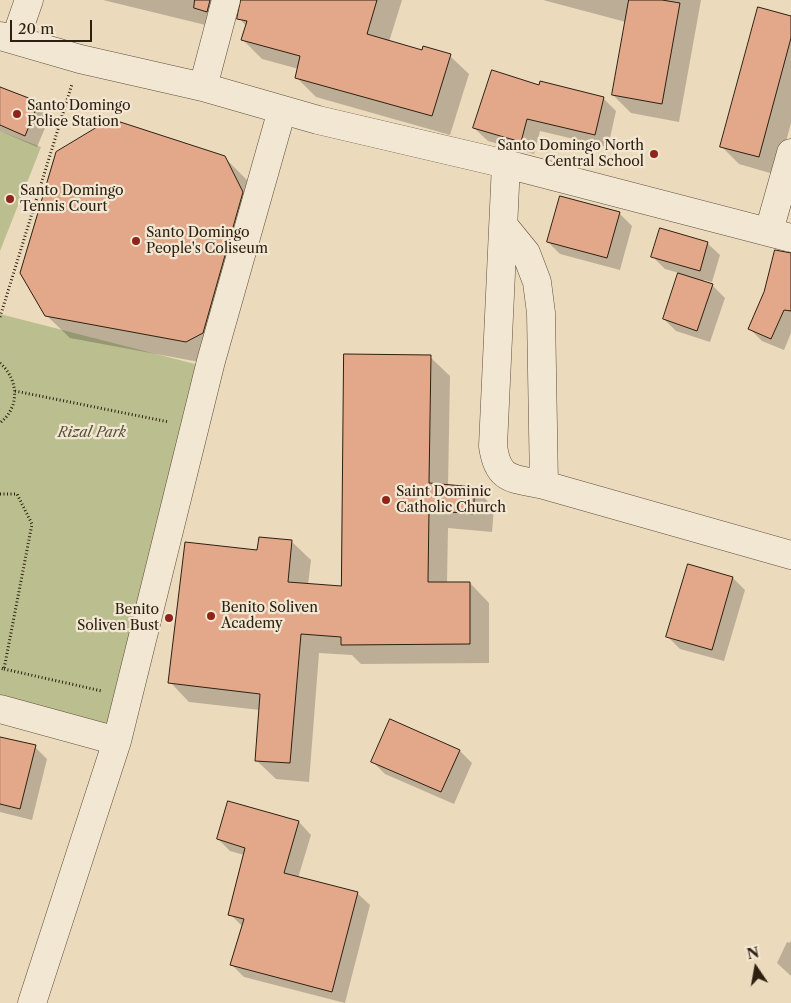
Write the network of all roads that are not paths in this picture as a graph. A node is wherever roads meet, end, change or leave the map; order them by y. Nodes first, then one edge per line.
1 (17, 0) edge
2 (29, 0) edge
3 (226, 0) edge
4 (6, 38) edge
5 (203, 87) junction
6 (282, 110) junction
7 (791, 153) edge
8 (506, 164) junction
9 (504, 226) junction
10 (780, 235) edge
11 (544, 484) junction
12 (791, 556) edge
13 (0, 708) edge
14 (117, 741) junction
15 (32, 1003) edge

1 - 4 street
2 - 4 street
3 - 5 street
4 - 5 street
5 - 6 street
6 - 8 street
6 - 14 street
7 - 10 street
8 - 9 street
8 - 10 street
9 - 11 street
9 - 11 street
11 - 12 street
13 - 14 street
14 - 15 street

